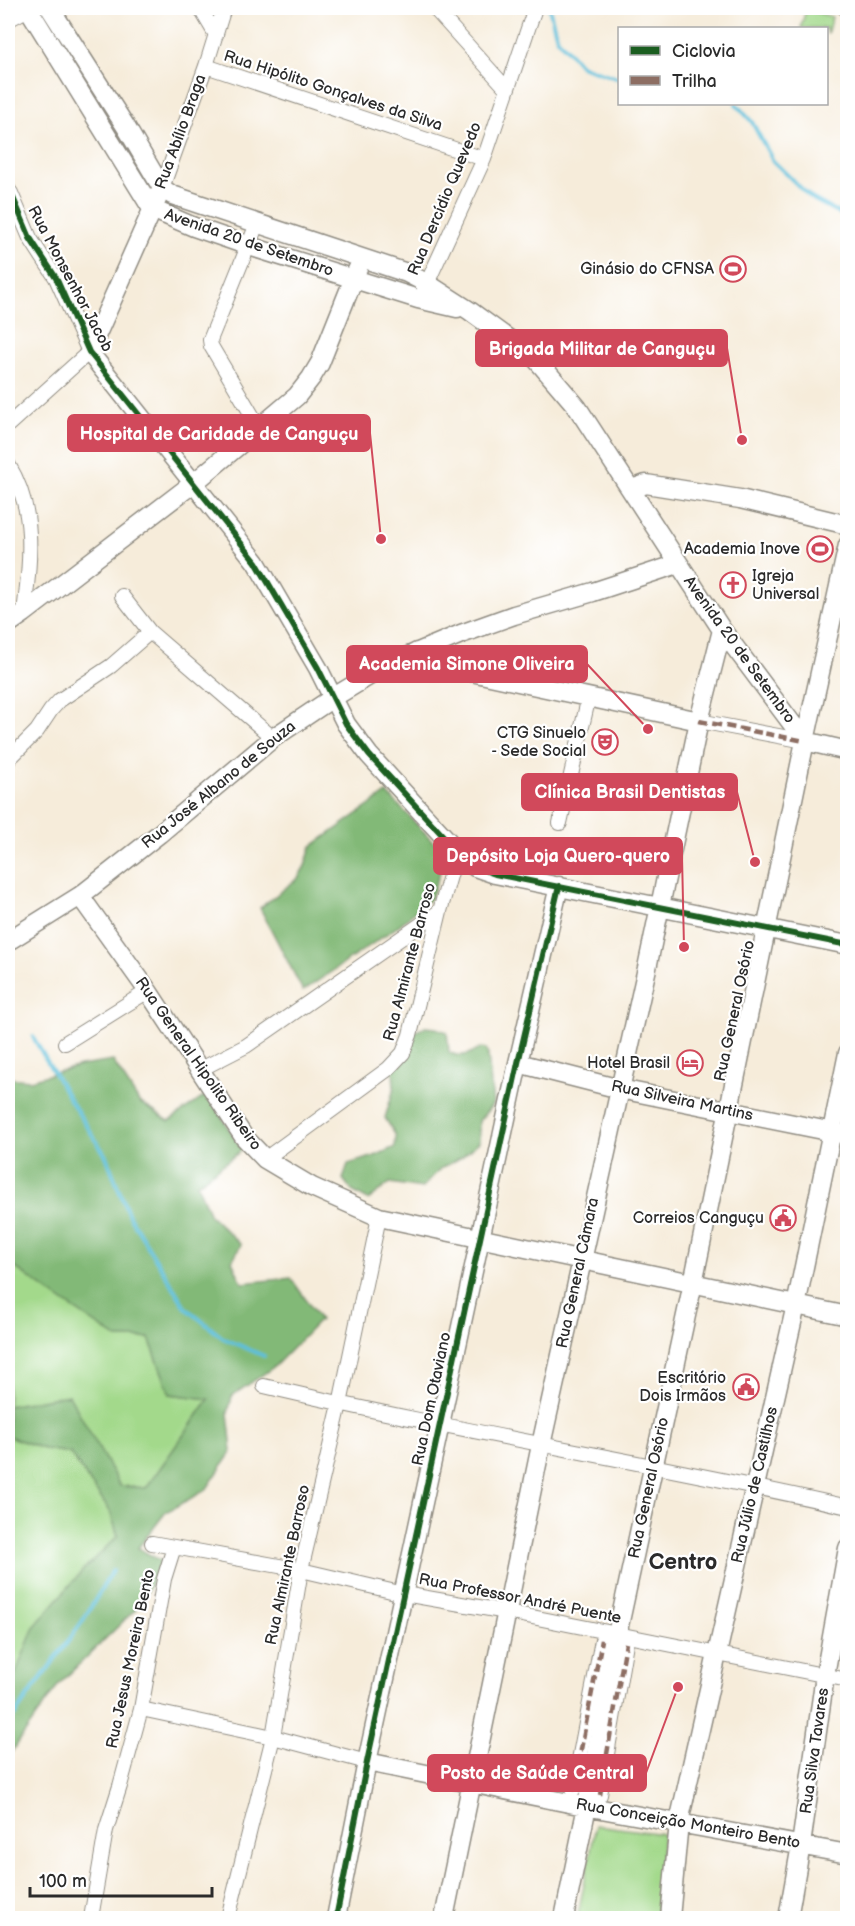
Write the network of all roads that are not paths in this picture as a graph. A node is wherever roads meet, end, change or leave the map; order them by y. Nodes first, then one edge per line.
1 (29, 8) edge
2 (50, 8) edge
3 (200, 8) edge
4 (224, 8) edge
5 (434, 8) edge
6 (535, 8) edge
7 (8, 20) edge
8 (216, 34) junction
9 (206, 66) junction
10 (507, 89) junction
11 (126, 127) junction
12 (109, 140) junction
13 (484, 159) junction
14 (162, 188) junction
15 (8, 189) edge
16 (152, 209) junction
17 (257, 224) junction
18 (249, 246) junction
19 (362, 257) junction
20 (354, 279) junction
21 (423, 292) junction
22 (90, 352) junction
23 (8, 424) edge
24 (259, 427) junction
25 (8, 464) edge
26 (195, 482) junction
27 (632, 489) junction
28 (848, 525) edge
29 (848, 545) edge
30 (678, 564) junction
31 (122, 596) dead end
32 (24, 614) junction
33 (8, 624) edge
34 (722, 630) junction
35 (150, 632) junction
36 (417, 652) junction
37 (589, 696) junction
38 (334, 697) junction
39 (699, 721) junction
40 (273, 738) junction
41 (805, 741) junction
42 (848, 751) edge
43 (8, 760) edge
44 (560, 823) dead end
45 (458, 851) junction
46 (559, 886) junction
47 (80, 896) junction
48 (660, 908) junction
49 (440, 911) junction
50 (766, 930) junction
51 (8, 941) edge
52 (848, 945) edge
53 (148, 991) junction
54 (65, 1043) dead end
55 (848, 1053) edge
56 (518, 1063) junction
57 (201, 1069) junction
58 (620, 1089) junction
59 (729, 1110) junction
60 (839, 1133) edge
61 (265, 1160) junction
62 (379, 1217) junction
63 (481, 1239) junction
64 (580, 1260) junction
65 (693, 1283) junction
66 (796, 1305) junction
67 (848, 1316) edge
68 (264, 1386) dead end
69 (340, 1404) junction
70 (440, 1425) junction
71 (541, 1445) junction
72 (654, 1467) junction
73 (755, 1486) junction
74 (848, 1507) edge
75 (152, 1543) dead end
76 (174, 1547) junction
77 (848, 1548) edge
78 (301, 1570) junction
79 (404, 1594) junction
80 (507, 1612) junction
81 (615, 1639) junction
82 (717, 1654) junction
83 (825, 1675) junction
84 (848, 1680) edge
85 (141, 1709) junction
86 (273, 1737) junction
87 (367, 1762) junction
88 (473, 1783) junction
89 (573, 1791) dead end
90 (593, 1800) junction
91 (679, 1822) junction
92 (801, 1845) junction
93 (848, 1854) edge
94 (90, 1918) edge
95 (228, 1918) edge
96 (336, 1918) edge
97 (444, 1918) edge
98 (564, 1918) edge
99 (670, 1918) edge
100 (788, 1918) edge

1 - 7 street
1 - 12 street, Avenida 20 de Setembro
2 - 11 street, Avenida 20 de Setembro
3 - 8 street, Rua Hipólito Gonçalves da Silva
4 - 8 street, Rua Abílio Braga
5 - 10 street
6 - 10 street, Rua Dercídio Quevedo
8 - 9 street, Rua Abílio Braga
9 - 13 street, Rua Hipólito Gonçalves da Silva
9 - 14 street, Rua Abílio Braga
10 - 13 street, Rua Dercídio Quevedo
11 - 12 street
11 - 14 street, Avenida 20 de Setembro
12 - 16 street, Avenida 20 de Setembro
13 - 21 street, Rua Dercídio Quevedo
14 - 16 street, Rua Abílio Braga
14 - 17 street, Avenida 20 de Setembro
15 - 22 street, Rua Monsenhor Jacob
16 - 18 street, Avenida 20 de Setembro
16 - 22 street, Rua Abílio Braga
17 - 18 street
17 - 19 street, Avenida 20 de Setembro
18 - 20 street, Avenida 20 de Setembro
18 - 24 street
19 - 20 street
19 - 21 street, Avenida 20 de Setembro
20 - 21 street, Avenida 20 de Setembro
20 - 24 street
21 - 27 street, Avenida 20 de Setembro
22 - 23 street, Rua Abílio Braga
22 - 26 street, Rua Monsenhor Jacob
24 - 26 street
25 - 32 street
26 - 32 street
26 - 38 street, Rua Monsenhor Jacob
27 - 28 street
27 - 30 street, Avenida 20 de Setembro
29 - 41 street, Rua General Osório
30 - 34 street, Avenida 20 de Setembro
30 - 36 street, Rua José Albano de Souza
31 - 35 street
32 - 33 street
34 - 39 street, Rua General Câmara
34 - 41 street, Avenida 20 de Setembro
35 - 40 street
35 - 43 street
36 - 37 street
36 - 38 street, Rua José Albano de Souza
37 - 39 street
37 - 44 street
38 - 40 street, Rua José Albano de Souza
38 - 45 street, Rua Monsenhor Jacob
39 - 41 street
39 - 48 street, Rua General Câmara
40 - 47 street, Rua José Albano de Souza
41 - 42 street
41 - 50 street, Rua General Osório
45 - 46 street, Rua Monsenhor Jacob
45 - 49 street, Rua Almirante Barroso
46 - 48 street
46 - 56 street, Rua Dom Otaviano
47 - 51 street, Rua José Albano de Souza
47 - 53 street, Rua General Hipolito Ribeiro
48 - 50 street
48 - 58 street, Rua General Câmara
49 - 57 street
49 - 61 street, Rua Almirante Barroso
50 - 52 street
50 - 59 street, Rua General Osório
53 - 54 street
53 - 57 street, Rua General Hipolito Ribeiro
55 - 60 street, Rua Júlio de Castilhos
56 - 58 street, Rua Silveira Martins
56 - 63 street, Rua Dom Otaviano
57 - 61 street, Rua General Hipolito Ribeiro
58 - 59 street, Rua Silveira Martins
58 - 64 street, Rua General Câmara
59 - 60 street, Rua Silveira Martins
59 - 65 street, Rua General Osório
60 - 66 street, Rua Júlio de Castilhos
61 - 62 street, Rua General Hipolito Ribeiro
62 - 63 street, Rua General Hipolito Ribeiro
62 - 69 street, Rua Almirante Barroso
63 - 64 street, Rua General Hipolito Ribeiro
63 - 70 street, Rua Dom Otaviano
64 - 65 street, Rua General Hipolito Ribeiro
64 - 71 street, Rua General Câmara
65 - 66 street, Rua General Hipolito Ribeiro
65 - 72 street, Rua General Osório
66 - 67 street, Rua General Hipolito Ribeiro
66 - 73 street, Rua Júlio de Castilhos
68 - 69 street
69 - 70 street
69 - 78 street, Rua Almirante Barroso
70 - 71 street
70 - 79 street, Rua Dom Otaviano
71 - 72 street
71 - 80 street, Rua General Câmara
72 - 73 street
72 - 81 street, Rua General Osório
73 - 74 street
73 - 82 street, Rua Júlio de Castilhos
75 - 76 street, Rua Professor André Puente
76 - 78 street, Rua Professor André Puente
76 - 85 street, Rua Jesus Moreira Bento
77 - 83 street, Rua Silva Tavares
78 - 79 street, Rua Professor André Puente
78 - 86 street, Rua Almirante Barroso
79 - 80 street, Rua Professor André Puente
79 - 87 street, Rua Dom Otaviano
80 - 81 street, Rua Professor André Puente
80 - 88 street, Rua General Câmara
81 - 82 street, Rua Professor André Puente
81 - 89 street
81 - 90 street, Rua General Osório
82 - 83 street, Rua Professor André Puente
82 - 91 street, Rua Júlio de Castilhos
83 - 84 street, Rua Professor André Puente
83 - 92 street, Rua Silva Tavares
85 - 86 street, Rua Conceição Monteiro Bento
85 - 94 street, Rua Jesus Moreira Bento
86 - 87 street, Rua Conceição Monteiro Bento
86 - 95 street, Rua Almirante Barroso
87 - 88 street, Rua Conceição Monteiro Bento
87 - 96 street, Rua Dom Otaviano
88 - 90 street, Rua Conceição Monteiro Bento
88 - 97 street, Rua General Câmara
90 - 91 street, Rua Conceição Monteiro Bento
90 - 98 street, Rua General Osório
91 - 92 street, Rua Conceição Monteiro Bento
91 - 99 street, Rua Júlio de Castilhos
92 - 93 street, Rua Conceição Monteiro Bento
92 - 100 street, Rua Silva Tavares

